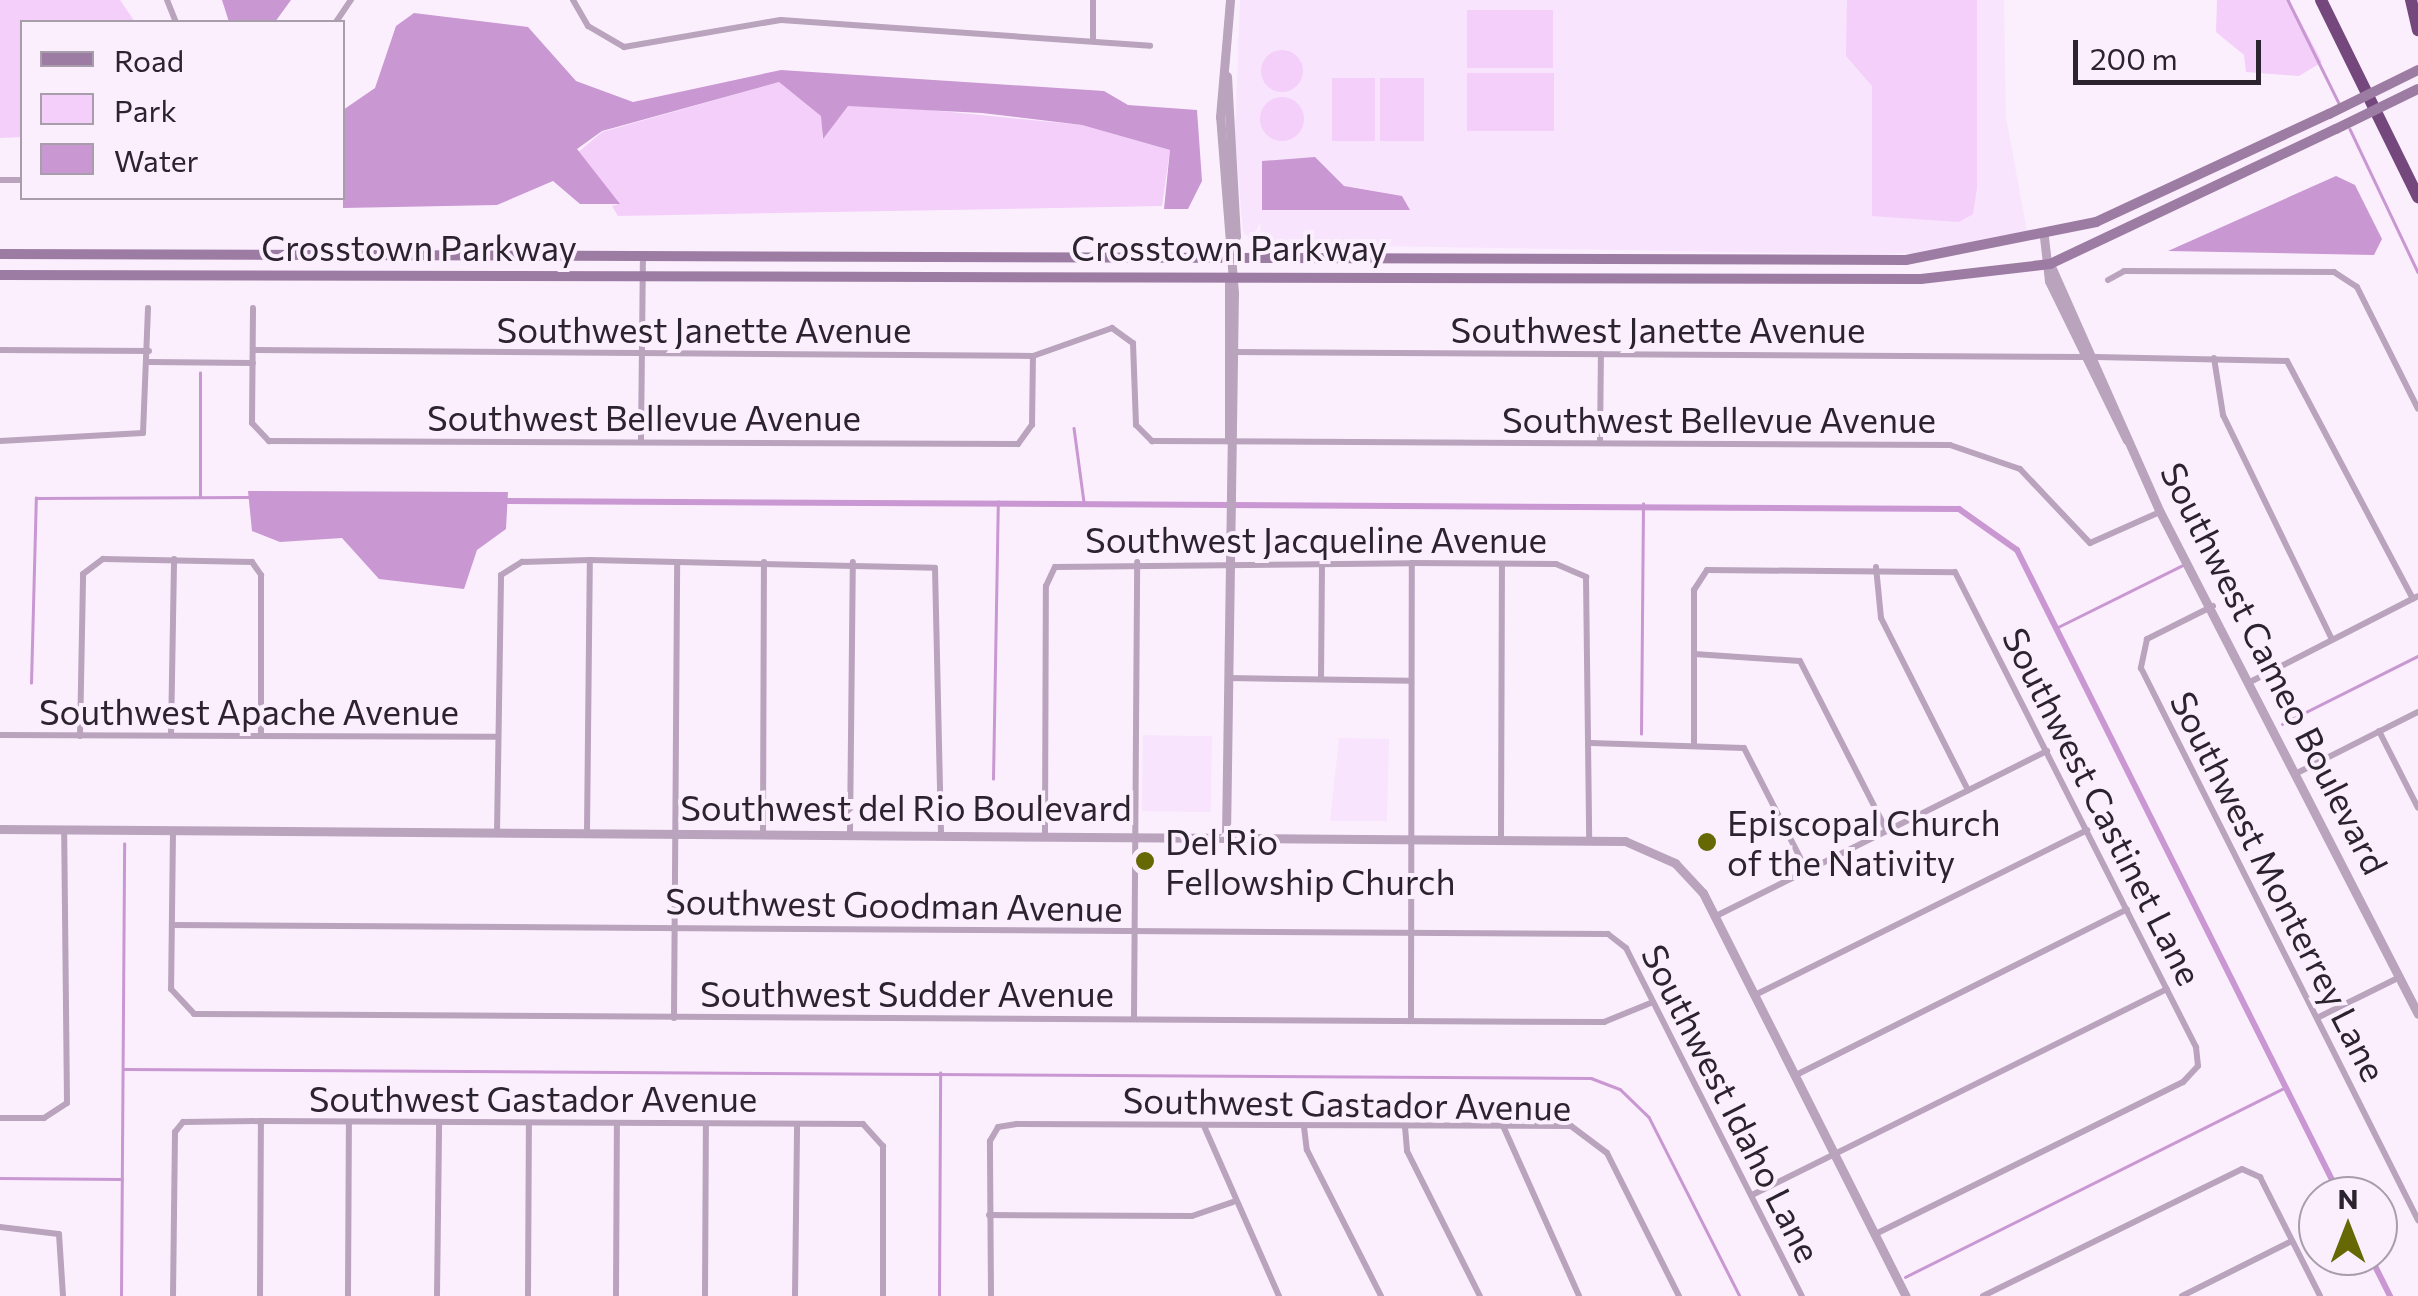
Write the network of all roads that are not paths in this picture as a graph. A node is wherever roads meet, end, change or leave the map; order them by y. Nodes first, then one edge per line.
1 (572, 0) edge
2 (1093, 0) edge
3 (1230, 0) edge
4 (2320, 0) edge
5 (2411, 0) edge
6 (2418, 30) edge
7 (1093, 39) junction
8 (1150, 46) dead end
9 (2418, 70) edge
10 (2418, 89) edge
11 (2418, 197) edge
12 (2044, 237) junction
13 (1230, 253) junction
14 (0, 254) edge
15 (643, 254) junction
16 (2050, 264) junction
17 (0, 274) edge
18 (643, 274) junction
19 (1230, 274) junction
20 (2108, 280) dead end
21 (148, 308) dead end
22 (253, 308) dead end
23 (0, 350) edge
24 (253, 350) junction
25 (148, 352) junction
26 (1234, 352) junction
27 (643, 354) junction
28 (1136, 354) joint
29 (1600, 354) junction
30 (1033, 356) junction
31 (2083, 357) junction
32 (2096, 357) junction
33 (2214, 358) junction
34 (149, 362) junction
35 (253, 362) junction
36 (2418, 409) edge
37 (0, 440) edge
38 (641, 440) junction
39 (1230, 442) junction
40 (1600, 442) junction
41 (2138, 454) junction
42 (2160, 512) junction
43 (174, 559) junction
44 (590, 560) junction
45 (677, 562) junction
46 (764, 562) junction
47 (853, 562) junction
48 (1137, 562) junction
49 (1228, 562) junction
50 (1322, 563) junction
51 (1412, 563) junction
52 (1502, 564) junction
53 (1876, 567) junction
54 (2415, 598) edge
55 (2213, 606) junction
56 (2332, 639) junction
57 (1694, 654) junction
58 (1228, 678) junction
59 (1321, 678) junction
60 (1412, 680) junction
61 (2252, 681) junction
62 (2418, 712) edge
63 (2380, 731) junction
64 (171, 735) junction
65 (261, 735) junction
66 (0, 736) edge
67 (80, 736) junction
68 (497, 737) junction
69 (1591, 743) junction
70 (1694, 744) junction
71 (2047, 751) junction
72 (2297, 773) junction
73 (1968, 790) junction
74 (2418, 808) edge
75 (0, 829) edge
76 (173, 829) junction
77 (64, 830) junction
78 (1887, 830) junction
79 (2086, 830) junction
80 (587, 831) junction
81 (763, 832) junction
82 (850, 832) junction
83 (496, 833) junction
84 (673, 833) junction
85 (942, 833) junction
86 (1045, 834) junction
87 (1135, 836) junction
88 (1226, 836) junction
89 (1412, 836) junction
90 (1502, 837) junction
91 (1589, 838) junction
92 (1808, 871) junction
93 (2126, 910) junction
94 (1716, 916) junction
95 (172, 925) junction
96 (676, 926) junction
97 (1135, 932) junction
98 (1411, 932) junction
99 (1614, 936) joint
100 (2400, 977) junction
101 (2166, 989) junction
102 (1756, 995) junction
103 (1653, 1002) junction
104 (2418, 1014) edge
105 (674, 1018) junction
106 (1134, 1018) junction
107 (2317, 1018) junction
108 (1411, 1021) junction
109 (1796, 1075) junction
110 (0, 1118) edge
111 (261, 1121) junction
112 (350, 1122) junction
113 (440, 1122) junction
114 (529, 1122) junction
115 (617, 1122) junction
116 (706, 1124) junction
117 (797, 1124) junction
118 (1204, 1126) junction
119 (1304, 1127) junction
120 (1405, 1127) junction
121 (1504, 1128) junction
122 (1837, 1156) junction
123 (1752, 1195) junction
124 (1233, 1202) junction
125 (989, 1215) junction
126 (2418, 1220) edge
127 (0, 1227) edge
128 (1876, 1234) junction
129 (2292, 1241) junction
130 (1276, 1295) edge
131 (63, 1296) edge
132 (172, 1296) edge
133 (260, 1296) edge
134 (348, 1296) edge
135 (438, 1296) edge
136 (528, 1296) edge
137 (616, 1296) edge
138 (705, 1296) edge
139 (795, 1296) edge
140 (882, 1296) edge
141 (991, 1296) edge
142 (1381, 1296) edge
143 (1480, 1296) edge
144 (1579, 1296) edge
145 (1678, 1296) edge
146 (1802, 1296) edge
147 (1906, 1296) edge
148 (1984, 1296) edge
149 (2182, 1296) edge
150 (2320, 1296) edge

1 - 7 street
2 - 7 street
3 - 13 street
4 - 11 highway
5 - 6 highway
7 - 8 street
9 - 12 main road, Crosstown Parkway, bridge
10 - 16 main road, Crosstown Parkway, bridge
12 - 13 main road, Crosstown Parkway
12 - 16 street, Southwest Cameo Boulevard
13 - 15 main road, Crosstown Parkway
13 - 19 street
14 - 15 main road, Crosstown Parkway
15 - 18 street
16 - 19 main road, Crosstown Parkway
16 - 31 street, Southwest Cameo Boulevard
16 - 32 street, Southwest Cameo Boulevard
17 - 18 main road, Crosstown Parkway
18 - 19 main road, Crosstown Parkway
18 - 27 street
19 - 26 street
19 - 39 street
20 - 36 street
21 - 25 street
22 - 24 street
23 - 25 street
24 - 27 street, Southwest Janette Avenue
24 - 35 street
25 - 34 street
26 - 29 street, Southwest Janette Avenue
26 - 39 street
27 - 30 street, Southwest Janette Avenue
27 - 38 street
28 - 30 street, Southwest Janette Avenue
28 - 39 street, Southwest Bellevue Avenue
29 - 31 street, Southwest Janette Avenue
29 - 40 street
30 - 38 street, Southwest Bellevue Avenue
31 - 41 street, Southwest Cameo Boulevard
32 - 33 street
32 - 41 street, Southwest Cameo Boulevard
33 - 54 street
33 - 56 street
34 - 35 street
34 - 37 street
35 - 38 street, Southwest Bellevue Avenue
39 - 40 street, Southwest Bellevue Avenue
39 - 49 street
40 - 42 street, Southwest Bellevue Avenue
41 - 42 street, Southwest Cameo Boulevard
42 - 55 street, Southwest Cameo Boulevard
43 - 64 street
43 - 65 street
43 - 67 street
44 - 45 street
44 - 68 street
44 - 80 street
45 - 46 street
45 - 84 street
46 - 47 street
46 - 81 street
47 - 82 street
47 - 85 street
48 - 49 street, Southwest Jacqueline Avenue
48 - 86 street, Southwest Jacqueline Avenue
48 - 87 street
49 - 50 street, Southwest Jacqueline Avenue
49 - 58 street
50 - 51 street, Southwest Jacqueline Avenue
50 - 59 street
51 - 52 street, Southwest Jacqueline Avenue
51 - 60 street
52 - 69 street, Southwest Jacqueline Avenue
52 - 90 street
53 - 57 street
53 - 71 street, Southwest Castinet Lane
53 - 73 street
54 - 56 street
55 - 61 street, Southwest Cameo Boulevard
55 - 107 street, Southwest Monterrey Lane
56 - 61 street
57 - 70 street
57 - 78 street
58 - 59 street
58 - 88 street
59 - 60 street
60 - 89 street
61 - 72 street, Southwest Cameo Boulevard
62 - 63 street
63 - 72 street
63 - 74 street
64 - 65 street, Southwest Apache Avenue
64 - 67 street, Southwest Apache Avenue
65 - 68 street, Southwest Apache Avenue
66 - 67 street, Southwest Apache Avenue
68 - 83 street
69 - 70 street
69 - 91 street
70 - 92 street
71 - 73 street
71 - 79 street, Southwest Castinet Lane
72 - 100 street, Southwest Cameo Boulevard
73 - 78 street
75 - 77 street, Southwest del Rio Boulevard
76 - 77 street, Southwest del Rio Boulevard
76 - 83 street, Southwest del Rio Boulevard
76 - 95 street
77 - 110 street
78 - 92 street
79 - 93 street, Southwest Castinet Lane
79 - 102 street
80 - 83 street, Southwest del Rio Boulevard
80 - 84 street, Southwest del Rio Boulevard
81 - 82 street, Southwest del Rio Boulevard
81 - 84 street, Southwest del Rio Boulevard
82 - 85 street, Southwest del Rio Boulevard
84 - 96 street
85 - 86 street, Southwest del Rio Boulevard
86 - 87 street, Southwest del Rio Boulevard
87 - 88 street, Southwest del Rio Boulevard
87 - 97 street
88 - 89 street, Southwest del Rio Boulevard
89 - 90 street, Southwest del Rio Boulevard
89 - 98 street
90 - 91 street, Southwest del Rio Boulevard
91 - 94 street, Southwest del Rio Boulevard
92 - 94 street
93 - 101 street, Southwest Castinet Lane
93 - 109 street
94 - 102 street, Southwest del Rio Boulevard
95 - 96 street, Southwest Goodman Avenue
95 - 105 street, Southwest Sudder Avenue
96 - 97 street, Southwest Goodman Avenue
96 - 105 street
97 - 98 street, Southwest Goodman Avenue
97 - 106 street
98 - 99 street, Southwest Goodman Avenue
98 - 108 street
99 - 103 street, Southwest Idaho Lane
100 - 104 street, Southwest Cameo Boulevard
100 - 107 street
101 - 122 street
101 - 128 street, Southwest Castinet Lane
102 - 109 street, Southwest del Rio Boulevard
103 - 108 street, Southwest Sudder Avenue
103 - 123 street, Southwest Idaho Lane
105 - 106 street, Southwest Sudder Avenue
106 - 108 street, Southwest Sudder Avenue
107 - 126 street, Southwest Monterrey Lane
109 - 122 street, Southwest del Rio Boulevard
111 - 112 street, Southwest Gastador Avenue
111 - 132 street, Southwest Gastador Avenue
111 - 133 street
112 - 113 street, Southwest Gastador Avenue
112 - 134 street
113 - 114 street, Southwest Gastador Avenue
113 - 135 street
114 - 115 street, Southwest Gastador Avenue
114 - 136 street
115 - 116 street, Southwest Gastador Avenue
115 - 137 street
116 - 117 street, Southwest Gastador Avenue
116 - 138 street
117 - 139 street
117 - 140 street, Southwest Gastador Avenue
118 - 119 street, Southwest Gastador Avenue
118 - 124 street
118 - 125 street, Southwest Gastador Avenue
119 - 120 street, Southwest Gastador Avenue
119 - 142 street
120 - 121 street, Southwest Gastador Avenue
120 - 143 street
121 - 144 street
121 - 145 street, Southwest Gastador Avenue
122 - 123 street
122 - 128 street, Southwest del Rio Boulevard
123 - 146 street, Southwest Idaho Lane
124 - 125 street
124 - 130 street
125 - 141 street
127 - 131 street
128 - 147 street, Southwest del Rio Boulevard
129 - 148 street
129 - 149 street
129 - 150 street

